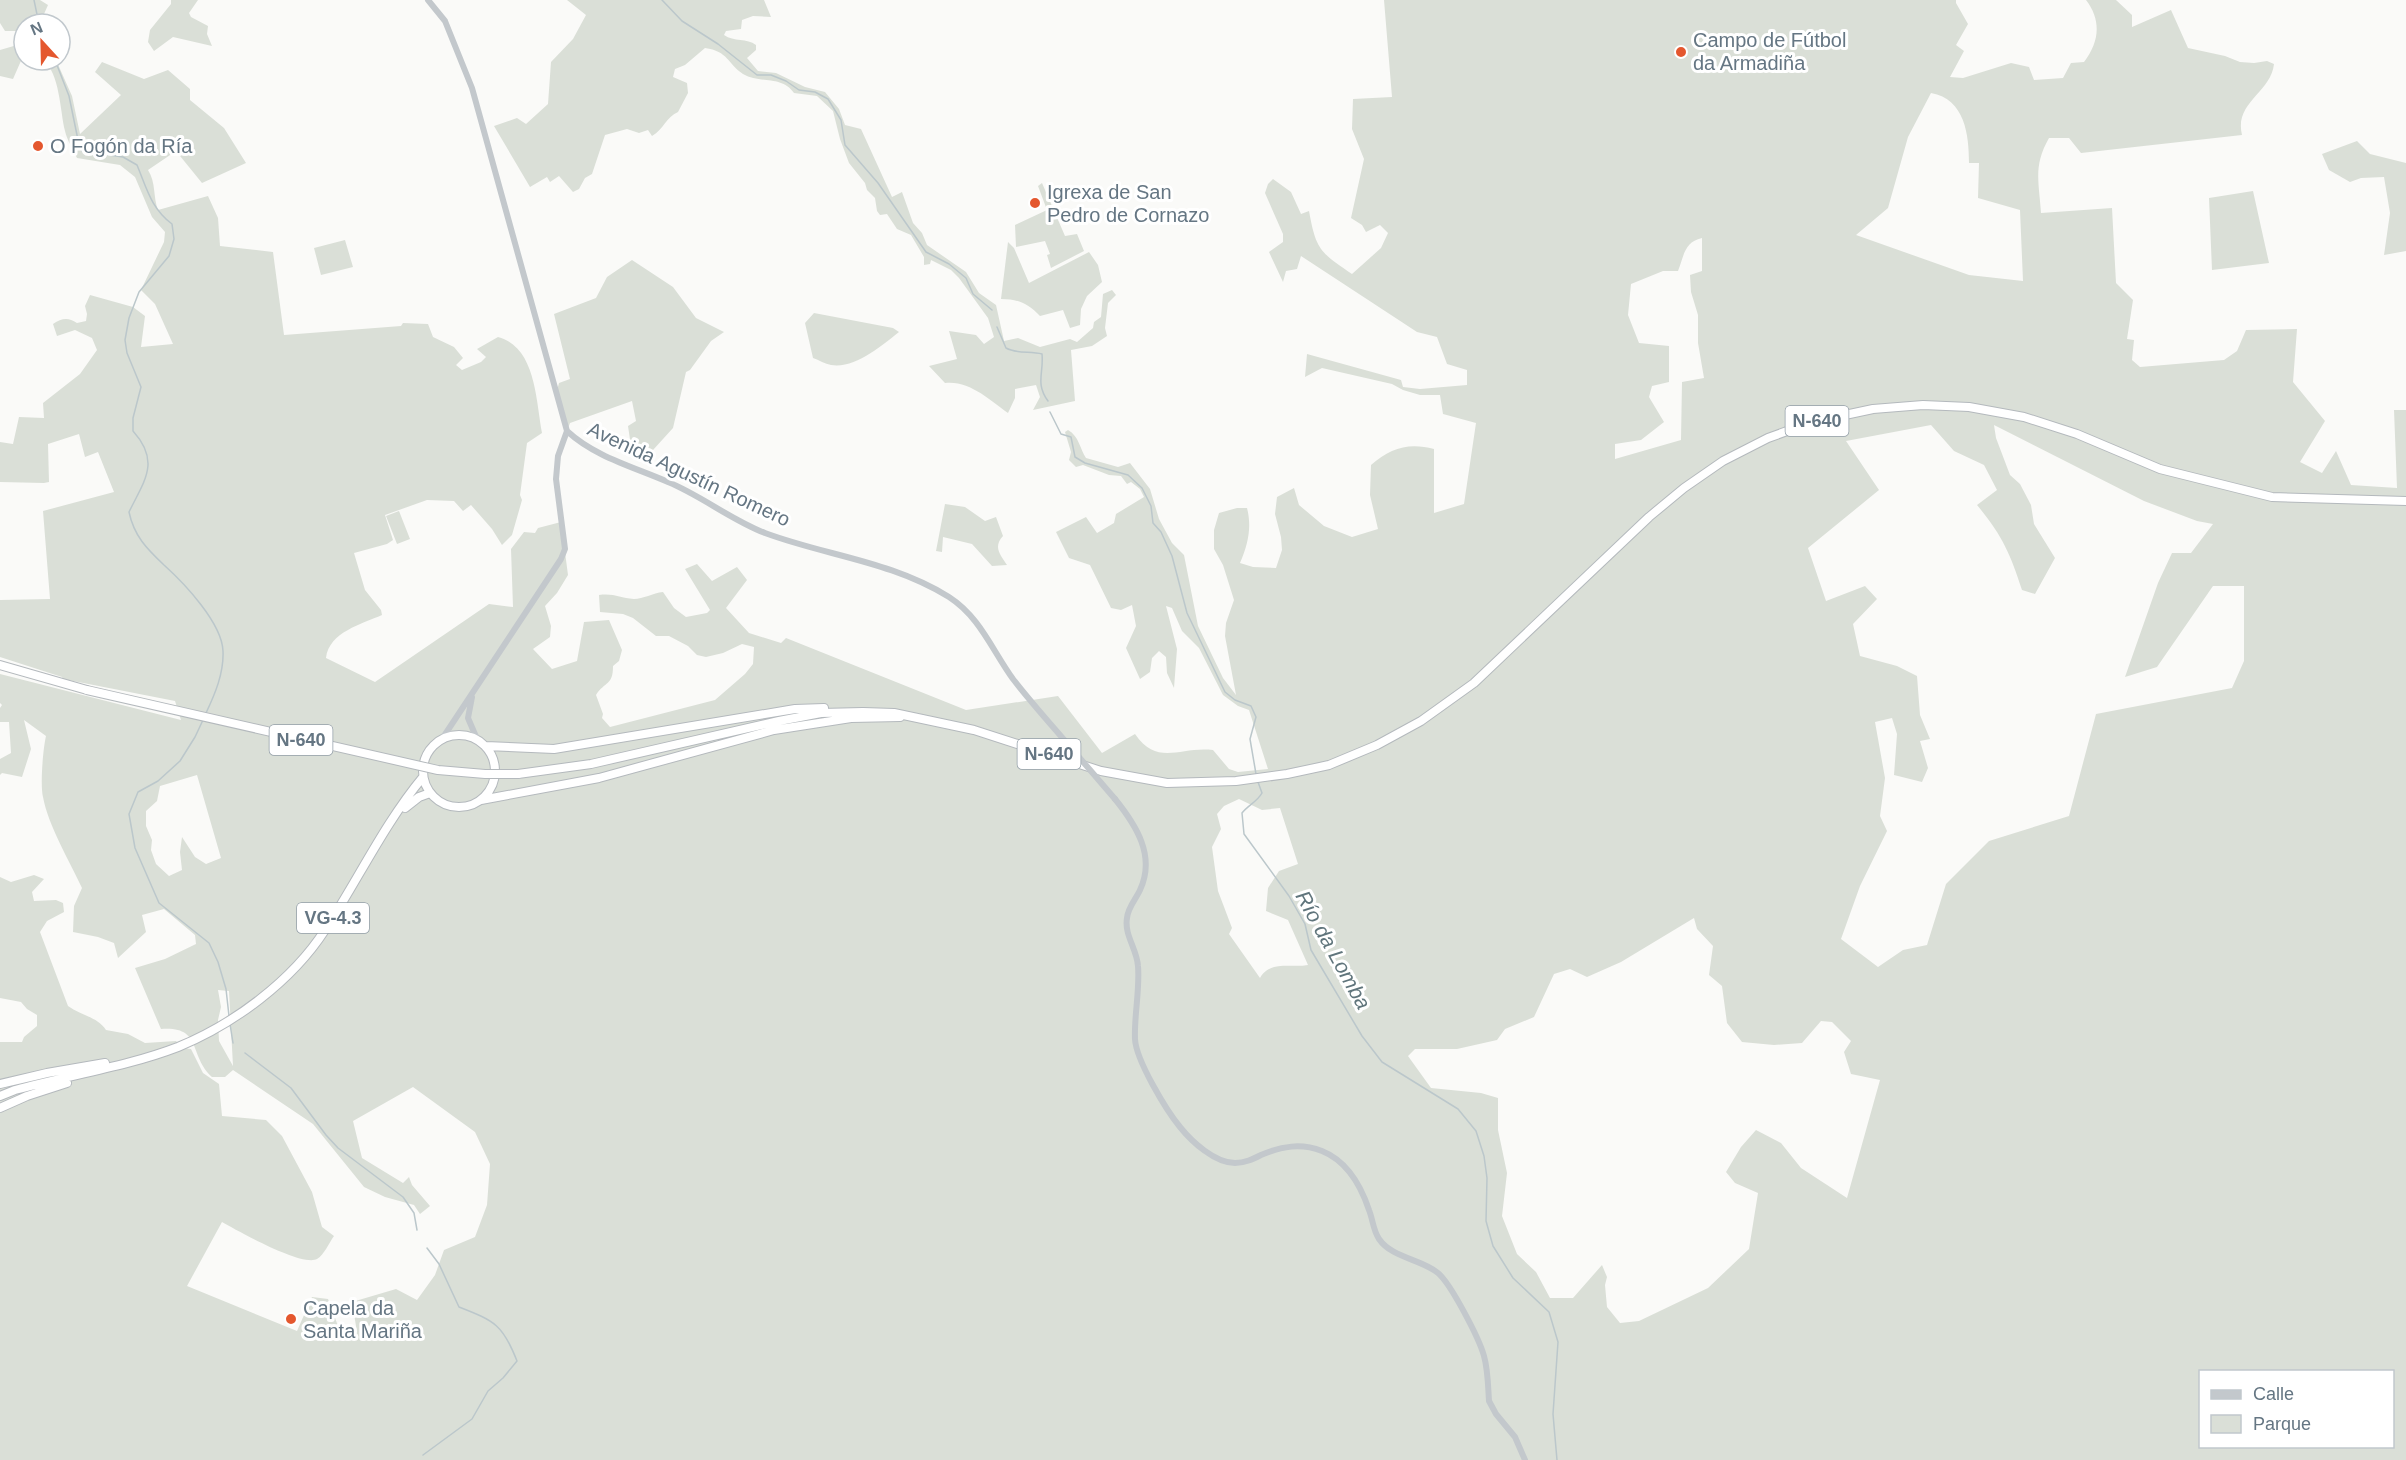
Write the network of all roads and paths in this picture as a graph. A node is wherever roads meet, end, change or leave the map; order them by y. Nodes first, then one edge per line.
1 (428, 0) edge
2 (567, 431) junction
3 (2406, 501) edge
4 (0, 665) edge
5 (478, 685) junction
6 (909, 716) junction
7 (442, 739) junction
8 (477, 739) junction
9 (486, 746) junction
10 (423, 777) junction
11 (430, 793) junction
12 (481, 800) junction
13 (388, 826) junction
14 (144, 1058) junction
15 (0, 1084) edge
16 (0, 1096) edge
17 (0, 1108) edge
18 (1525, 1460) edge

1 - 2 street, Avenida Agustín Romero
2 - 5 street
2 - 18 street, Avenida Agustín Romero, bridge
3 - 6 highway, N-640
4 - 6 highway, N-640, bridge
5 - 7 street
5 - 8 street
6 - 9 highway
6 - 12 highway
7 - 8 highway
7 - 10 highway
8 - 9 highway
9 - 12 highway
10 - 11 highway
10 - 13 highway, VG-4.3
11 - 12 highway
11 - 13 highway, VG-4.3
13 - 14 highway, VG-4.3
14 - 15 highway
14 - 16 highway, VG-4.3
14 - 17 highway

